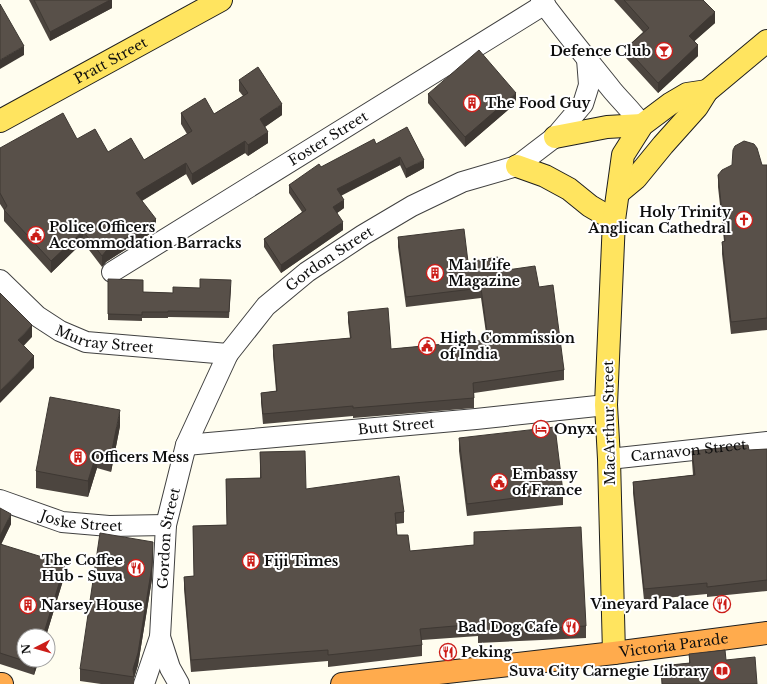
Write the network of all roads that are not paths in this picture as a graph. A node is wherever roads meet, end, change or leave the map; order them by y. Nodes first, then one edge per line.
1 (221, 0) edge
2 (543, 2) edge
3 (767, 41) edge
4 (587, 59) junction
5 (707, 91) junction
6 (0, 121) edge
7 (642, 125) junction
8 (555, 137) junction
9 (517, 166) junction
10 (618, 193) junction
11 (614, 220) junction
12 (112, 272) dead end
13 (0, 280) edge
14 (228, 354) junction
15 (606, 405) junction
16 (767, 442) edge
17 (186, 445) junction
18 (609, 459) junction
19 (0, 500) edge
20 (166, 525) junction
21 (767, 633) edge
22 (160, 637) junction
23 (614, 653) junction
24 (144, 684) edge
25 (179, 684) edge
26 (342, 684) edge

1 - 6 main road, Pratt Street
2 - 4 street
2 - 12 street, Foster Street
3 - 5 main road
4 - 7 street
4 - 8 street, Gordon Street
5 - 7 main road, MacArthur Street
5 - 10 main road
7 - 8 main road
7 - 10 main road, MacArthur Street
8 - 9 street, Gordon Street
9 - 11 main road
9 - 14 street, Gordon Street
10 - 11 main road, MacArthur Street
11 - 15 main road, MacArthur Street
13 - 14 street, Murray Street
14 - 17 street, Gordon Street
15 - 17 street, Butt Street
15 - 18 main road, MacArthur Street
16 - 18 street, Carnavon Street
17 - 20 street, Gordon Street
18 - 23 main road, MacArthur Street
19 - 20 street, Joske Street
20 - 22 street, Gordon Street
21 - 23 highway, Victoria Parade
22 - 24 street, Gordon Street
22 - 25 street, Gordon Street
23 - 26 highway, Victoria Parade

